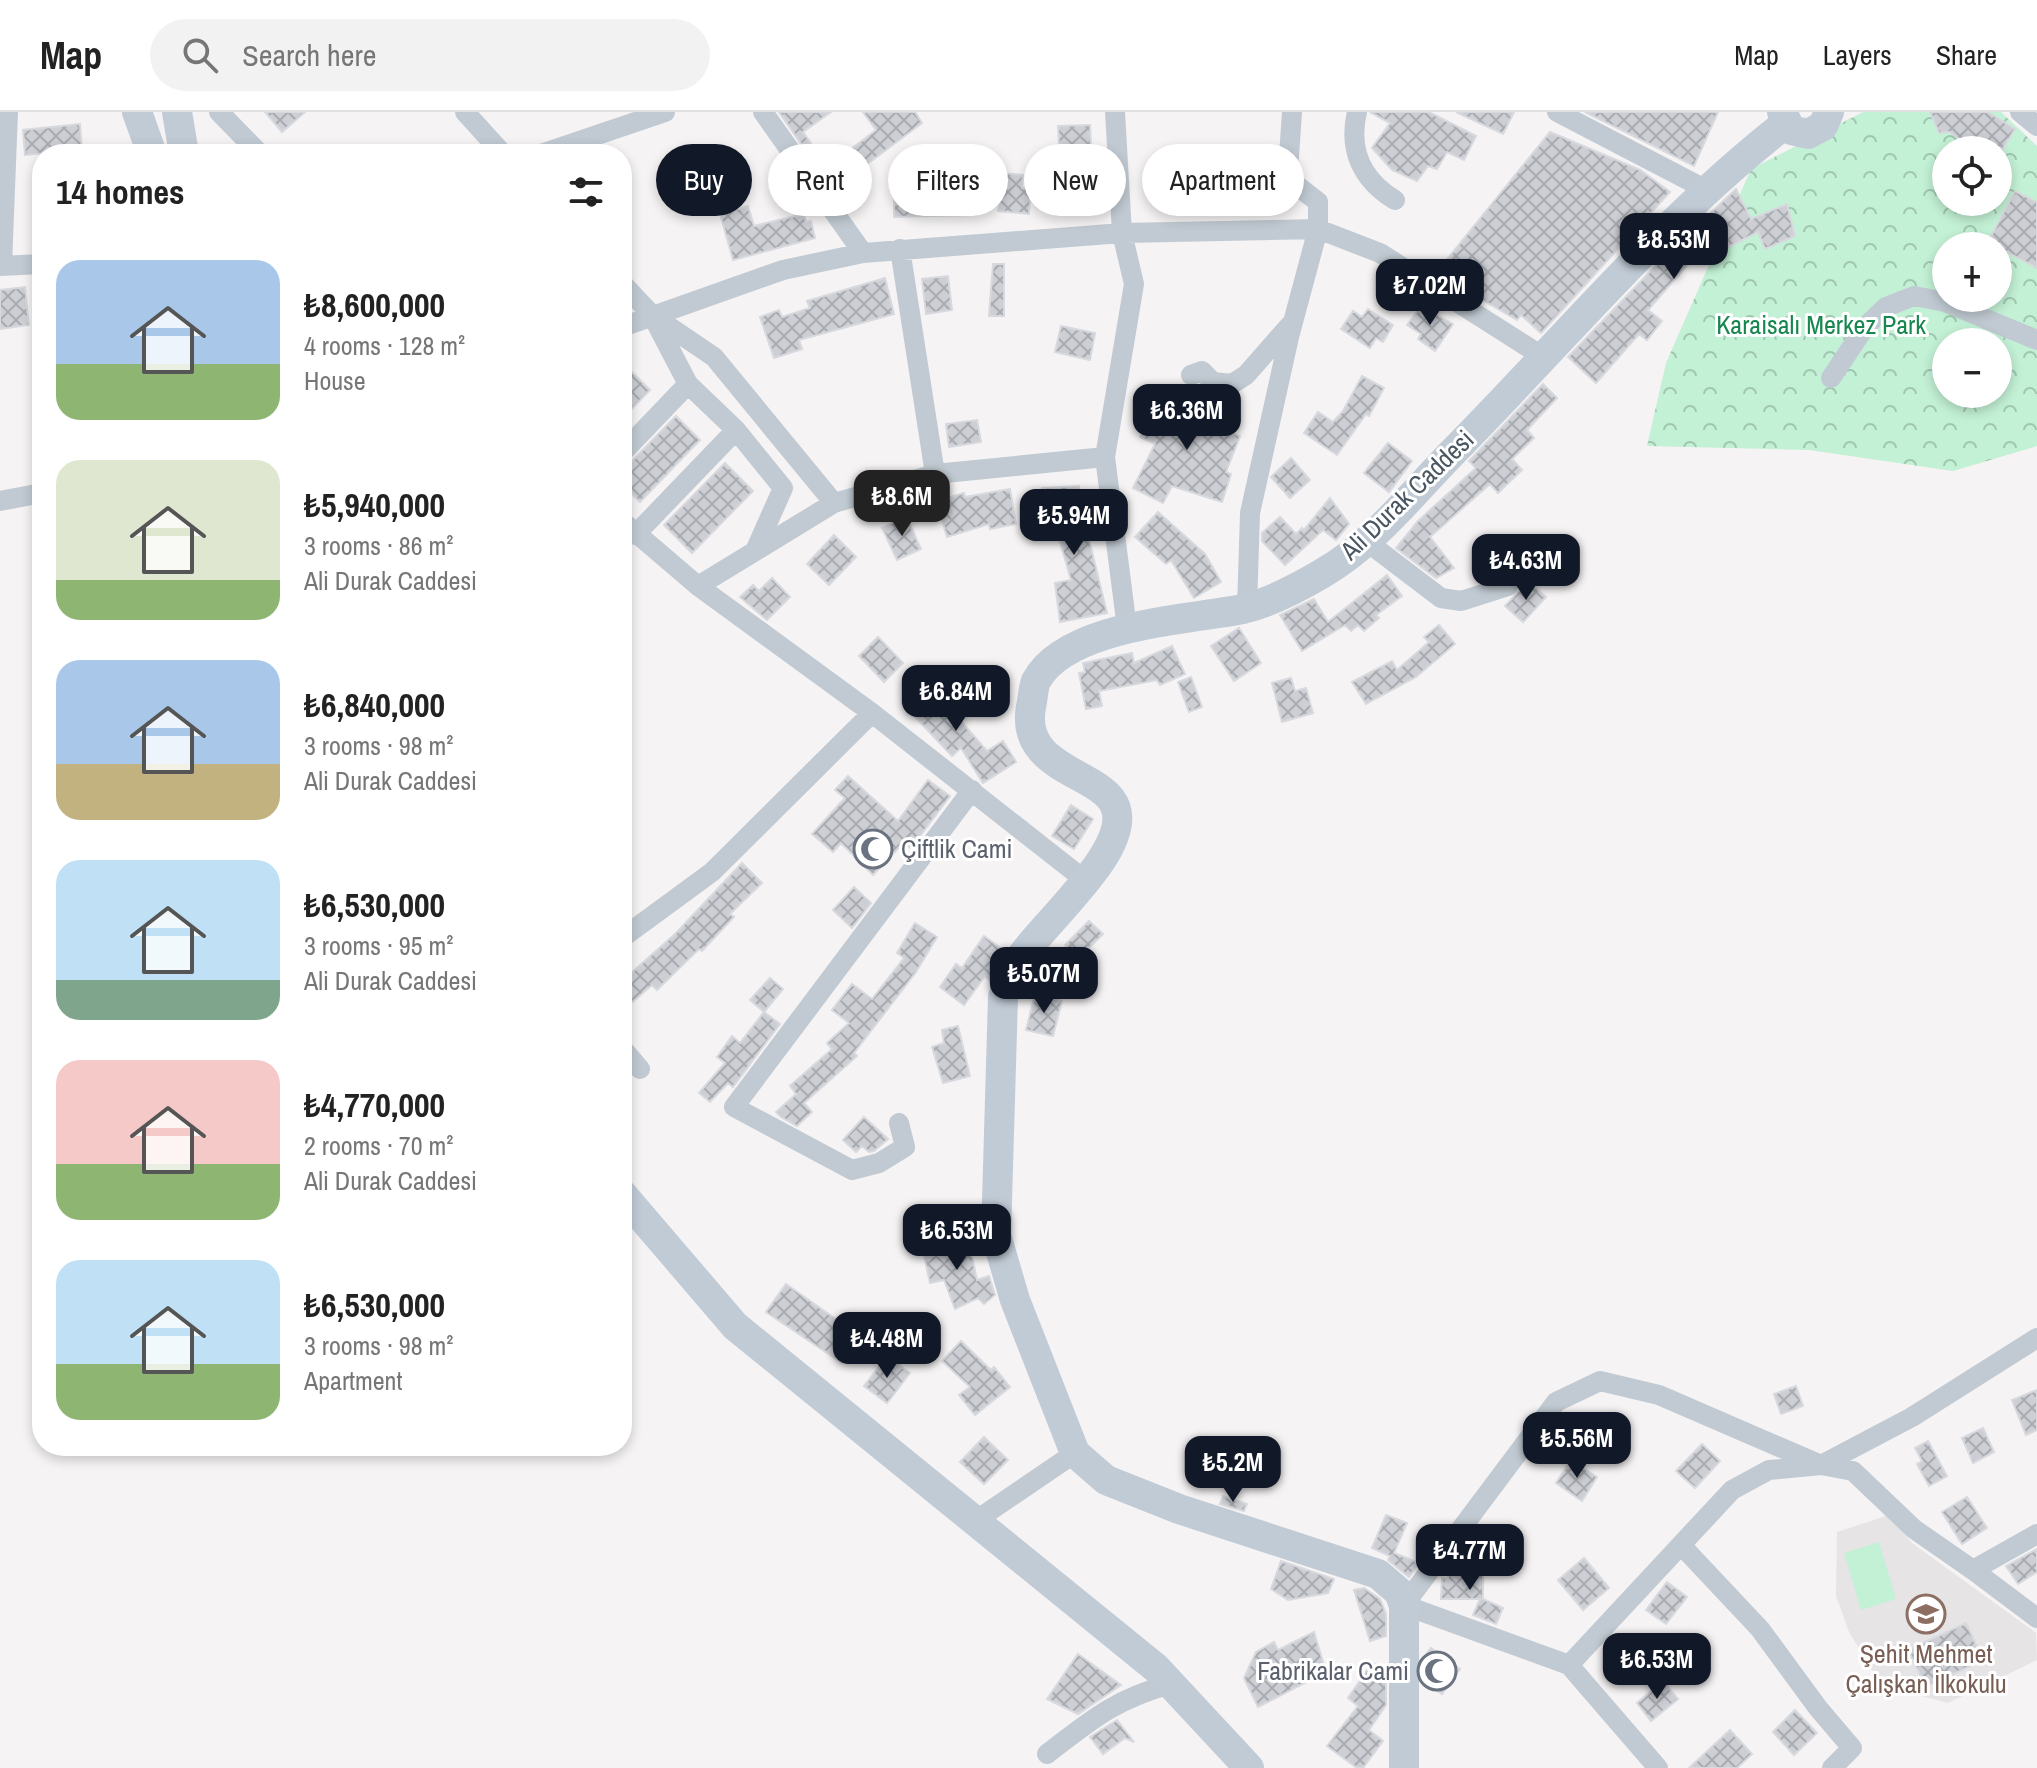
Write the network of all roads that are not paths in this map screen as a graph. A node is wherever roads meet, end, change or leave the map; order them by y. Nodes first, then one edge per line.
1 (8, 112) edge
2 (137, 112) edge
3 (177, 112) edge
4 (219, 112) edge
5 (465, 112) edge
6 (665, 112) edge
7 (763, 112) edge
8 (1115, 112) edge
9 (1292, 112) edge
10 (1357, 112) edge
11 (1557, 112) edge
12 (2020, 112) edge
13 (1836, 114) edge
14 (1781, 116) edge
15 (2037, 126) edge
16 (148, 144) edge
17 (182, 144) edge
18 (250, 144) edge
19 (494, 144) edge
20 (571, 144) edge
21 (1705, 189) junction
22 (1395, 200) dead end
23 (1318, 229) junction
24 (1122, 233) junction
25 (900, 249) junction
26 (863, 253) junction
27 (32, 264) edge
28 (1, 266) edge
29 (632, 294) edge
30 (652, 315) junction
31 (1293, 322) junction
32 (632, 323) edge
33 (2037, 340) edge
34 (1545, 358) junction
35 (1191, 375) dead end
36 (1831, 378) dead end
37 (688, 384) junction
38 (736, 430) junction
39 (632, 443) edge
40 (1105, 457) junction
41 (935, 474) junction
42 (32, 495) edge
43 (0, 501) edge
44 (834, 503) junction
45 (632, 525) edge
46 (632, 531) edge
47 (1366, 541) junction
48 (755, 551) junction
49 (698, 586) junction
50 (1508, 586) dead end
51 (1247, 608) junction
52 (1127, 628) junction
53 (872, 713) junction
54 (972, 790) junction
55 (1086, 881) junction
56 (632, 931) edge
57 (632, 1060) edge
58 (640, 1069) dead end
59 (899, 1123) dead end
60 (632, 1206) edge
61 (2037, 1338) edge
62 (1075, 1453) junction
63 (1821, 1465) junction
64 (975, 1521) junction
65 (2037, 1534) edge
66 (1681, 1545) junction
67 (1973, 1570) junction
68 (1404, 1605) junction
69 (2037, 1618) edge
70 (1569, 1665) junction
71 (1171, 1684) junction
72 (1047, 1754) dead end
73 (1249, 1768) edge
74 (1404, 1768) edge
75 (1658, 1768) edge
76 (1832, 1768) edge

1 - 28 street
2 - 16 main road
3 - 17 main road
4 - 18 street
5 - 19 street
6 - 20 street
7 - 26 street
8 - 24 street
9 - 23 street
10 - 22 street
11 - 21 street
12 - 15 street
13 - 14 main road
14 - 21 main road, Ali Durak Caddesi
21 - 34 main road, Ali Durak Caddesi
23 - 24 street
23 - 31 street
23 - 34 street
24 - 25 street
24 - 40 street
25 - 26 street
25 - 41 street
26 - 30 street
27 - 28 street
29 - 30 street
30 - 32 street
30 - 37 street
30 - 44 street
31 - 35 street
31 - 51 street
33 - 36 street
34 - 47 main road, Ali Durak Caddesi
37 - 38 street
37 - 39 street
38 - 45 street
38 - 48 street
40 - 41 street
40 - 52 street
41 - 44 street
42 - 43 street
44 - 48 street
46 - 49 street
47 - 50 street
47 - 51 main road, Ali Durak Caddesi
48 - 49 street
49 - 53 street
51 - 52 main road, Ali Durak Caddesi
52 - 55 main road, Ali Durak Caddesi
53 - 54 street
53 - 56 street
54 - 55 street
54 - 59 street
55 - 62 main road, Ali Durak Caddesi
57 - 58 street
60 - 64 main road
61 - 63 street
62 - 64 street
62 - 68 main road, Ali Durak Caddesi
63 - 66 street
63 - 67 street
63 - 68 street
64 - 71 main road
65 - 67 street
66 - 70 street
66 - 76 street
67 - 69 street
68 - 70 street
68 - 74 main road
70 - 75 street
71 - 72 street
71 - 73 main road

